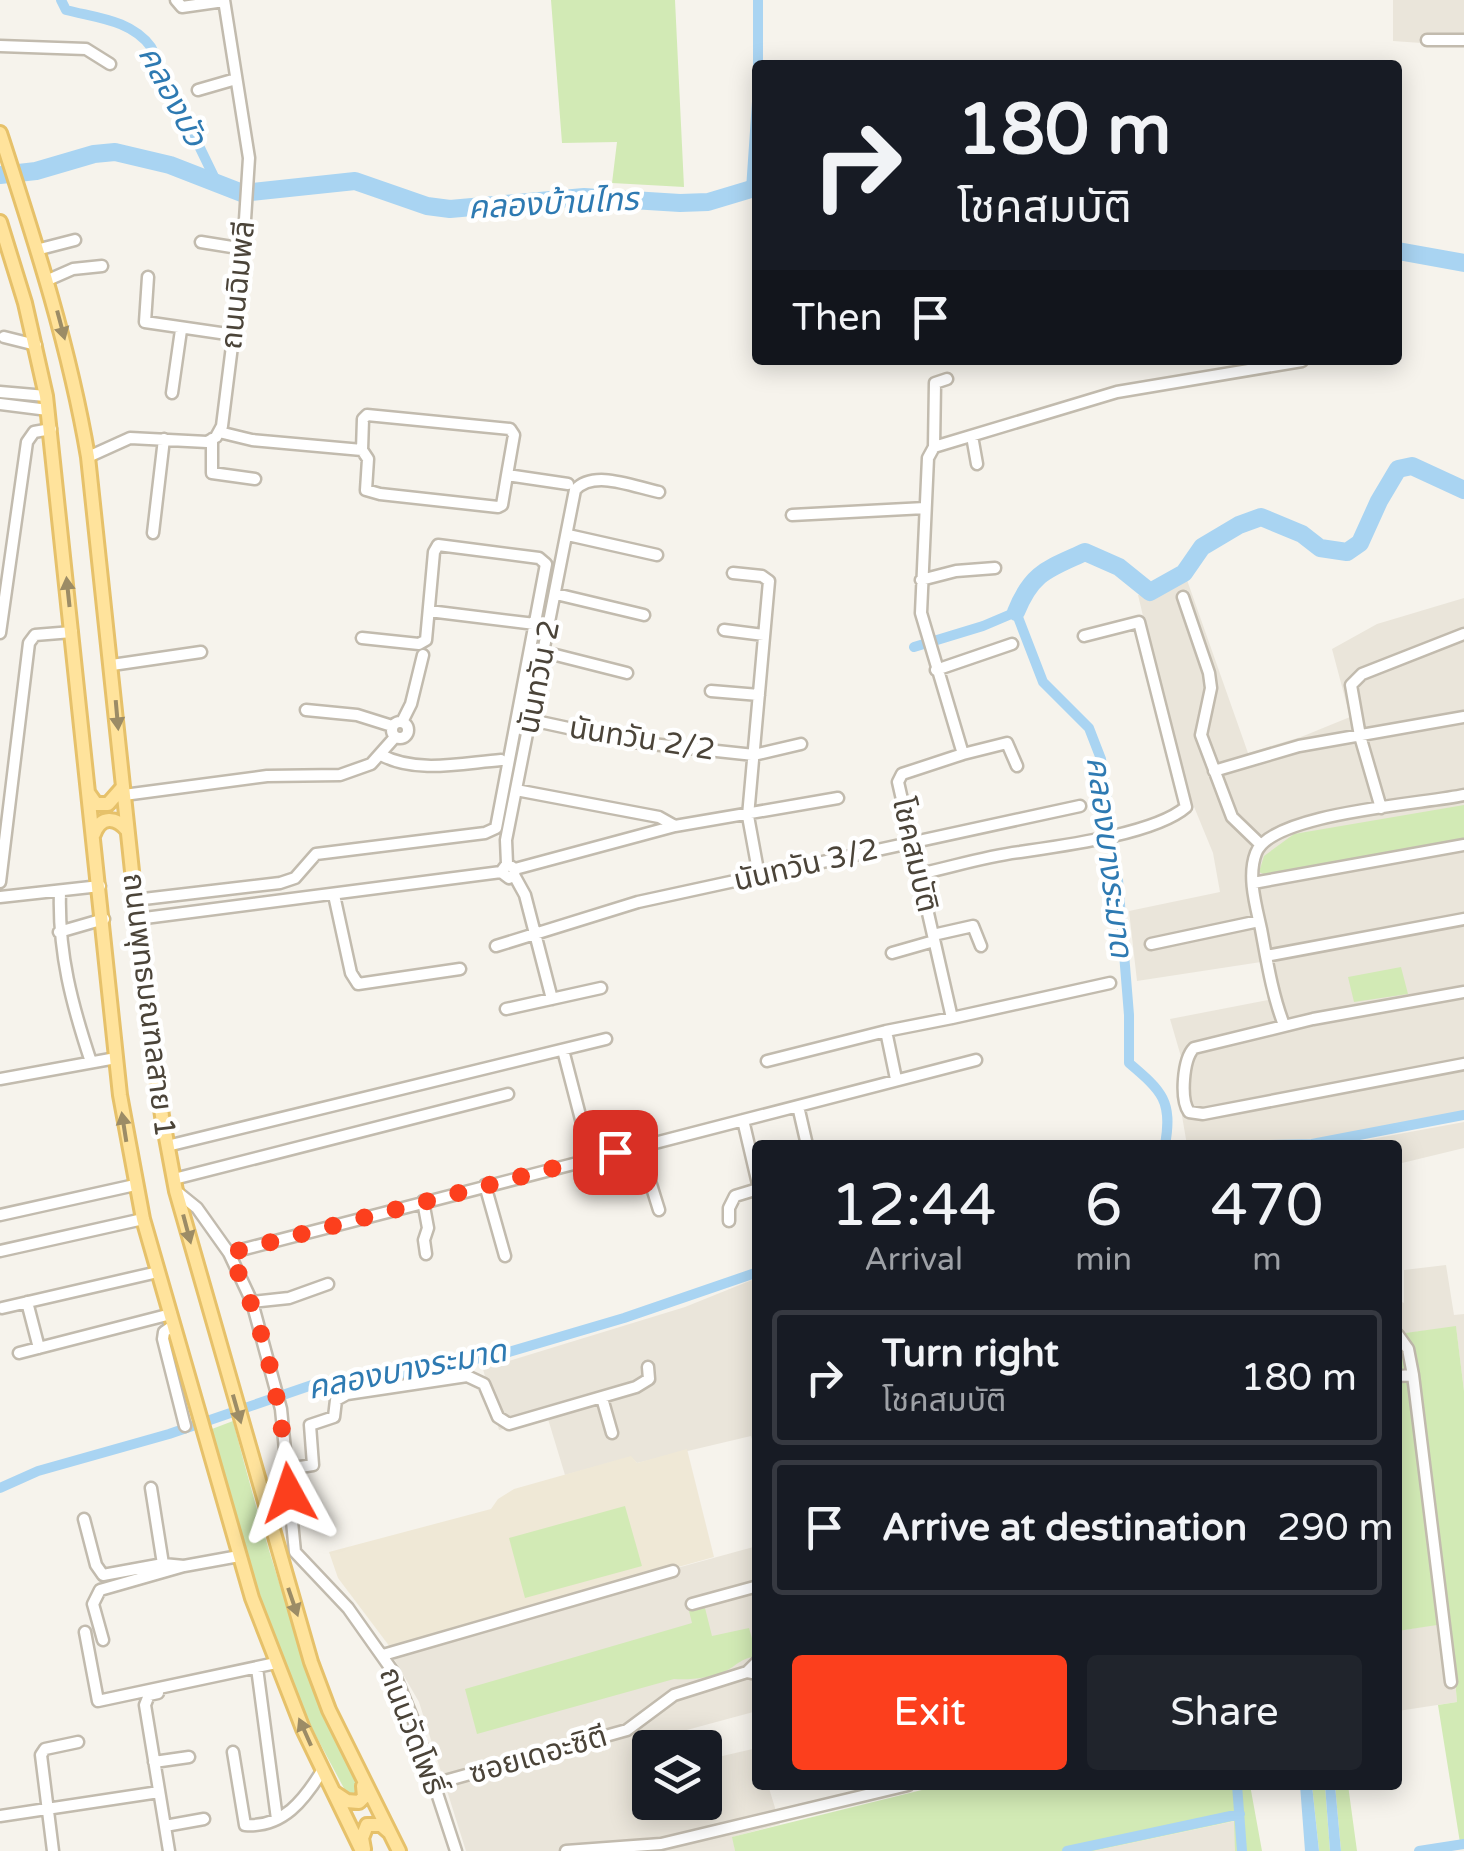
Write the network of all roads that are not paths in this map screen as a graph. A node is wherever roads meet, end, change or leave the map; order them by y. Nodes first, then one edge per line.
1 (176, 0) edge
2 (224, 1) edge
3 (1428, 40) dead end
4 (1464, 40) edge
5 (0, 46) edge
6 (110, 64) dead end
7 (236, 79) junction
8 (198, 90) dead end
9 (257, 124) dead end
10 (244, 125) junction
11 (0, 133) edge
12 (0, 222) edge
13 (75, 240) dead end
14 (201, 242) dead end
15 (40, 249) junction
16 (244, 249) junction
17 (102, 266) dead end
18 (148, 277) dead end
19 (48, 280) junction
20 (181, 330) junction
21 (234, 334) junction
22 (4, 338) dead end
23 (36, 345) junction
24 (1278, 365) edge
25 (948, 379) dead end
26 (0, 392) edge
27 (172, 393) dead end
28 (47, 403) junction
29 (0, 404) edge
30 (51, 430) junction
31 (216, 436) junction
32 (972, 436) junction
33 (164, 439) junction
34 (934, 447) junction
35 (362, 450) junction
36 (88, 457) junction
37 (977, 464) dead end
38 (507, 475) junction
39 (254, 479) dead end
40 (572, 487) junction
41 (659, 492) dead end
42 (924, 508) junction
43 (792, 515) dead end
44 (153, 532) dead end
45 (568, 535) junction
46 (657, 555) dead end
47 (995, 568) dead end
48 (733, 573) dead end
49 (921, 580) junction
50 (556, 594) junction
51 (1183, 597) dead end
52 (429, 611) junction
53 (644, 616) dead end
54 (536, 624) junction
55 (724, 630) dead end
56 (0, 632) edge
57 (72, 632) junction
58 (1464, 634) edge
59 (764, 635) junction
60 (1084, 636) dead end
61 (362, 638) dead end
62 (1012, 644) dead end
63 (201, 652) dead end
64 (544, 652) junction
65 (423, 655) dead end
66 (112, 665) junction
67 (936, 670) junction
68 (627, 673) dead end
69 (711, 690) dead end
70 (759, 695) junction
71 (306, 710) dead end
72 (1464, 717) edge
73 (531, 720) junction
74 (396, 728) junction
75 (1360, 736) junction
76 (801, 744) dead end
77 (962, 754) junction
78 (382, 755) junction
79 (754, 755) junction
80 (501, 760) dead end
81 (1017, 766) dead end
82 (1214, 772) junction
83 (516, 790) junction
84 (124, 791) junction
85 (88, 794) junction
86 (1464, 795) edge
87 (838, 798) dead end
88 (1080, 806) dead end
89 (1381, 808) junction
90 (748, 816) junction
91 (675, 826) junction
92 (128, 830) junction
93 (94, 834) junction
94 (912, 841) junction
95 (1261, 845) junction
96 (1464, 846) edge
97 (510, 870) junction
98 (920, 874) junction
99 (759, 876) junction
100 (0, 882) edge
101 (1253, 883) junction
102 (100, 886) junction
103 (60, 892) junction
104 (334, 895) junction
105 (0, 897) edge
106 (136, 900) junction
107 (137, 918) junction
108 (104, 919) junction
109 (1464, 919) edge
110 (1259, 921) junction
111 (59, 932) junction
112 (535, 934) junction
113 (934, 938) junction
114 (1151, 944) dead end
115 (496, 946) dead end
116 (982, 946) dead end
117 (892, 953) dead end
118 (1266, 956) junction
119 (460, 969) dead end
120 (1110, 983) dead end
121 (601, 988) dead end
122 (1464, 992) edge
123 (552, 999) junction
124 (506, 1009) dead end
125 (952, 1018) junction
126 (1284, 1025) junction
127 (886, 1031) junction
128 (606, 1040) dead end
129 (563, 1050) junction
130 (116, 1058) junction
131 (976, 1060) dead end
132 (768, 1061) dead end
133 (91, 1062) junction
134 (1464, 1064) edge
135 (896, 1078) junction
136 (0, 1079) edge
137 (508, 1094) dead end
138 (798, 1106) junction
139 (743, 1120) junction
140 (805, 1140) edge
141 (167, 1146) junction
142 (639, 1146) junction
143 (590, 1158) junction
144 (752, 1160) edge
145 (135, 1185) junction
146 (175, 1185) junction
147 (485, 1185) junction
148 (752, 1189) edge
149 (424, 1202) junction
150 (659, 1210) dead end
151 (0, 1215) edge
152 (143, 1218) junction
153 (729, 1221) dead end
154 (0, 1252) edge
155 (229, 1253) junction
156 (426, 1254) dead end
157 (505, 1256) dead end
158 (158, 1272) junction
159 (328, 1284) dead end
160 (27, 1302) junction
161 (252, 1302) junction
162 (2, 1308) dead end
163 (172, 1320) junction
164 (1402, 1341) edge
165 (38, 1348) junction
166 (18, 1353) dead end
167 (648, 1367) dead end
168 (1414, 1375) junction
169 (1402, 1376) edge
170 (602, 1398) junction
171 (185, 1426) dead end
172 (612, 1432) dead end
173 (287, 1469) junction
174 (151, 1488) dead end
175 (84, 1519) dead end
176 (295, 1552) junction
177 (238, 1556) junction
178 (278, 1556) junction
179 (163, 1564) junction
180 (184, 1566) junction
181 (673, 1571) dead end
182 (752, 1588) edge
183 (692, 1604) dead end
184 (85, 1632) dead end
185 (102, 1640) dead end
186 (383, 1655) junction
187 (276, 1663) junction
188 (257, 1668) junction
189 (752, 1673) edge
190 (1450, 1682) dead end
191 (168, 1690) dead end
192 (78, 1742) dead end
193 (232, 1752) dead end
194 (189, 1757) dead end
195 (154, 1762) junction
196 (322, 1771) junction
197 (360, 1774) junction
198 (434, 1784) junction
199 (887, 1790) edge
200 (159, 1792) junction
201 (332, 1792) junction
202 (46, 1808) junction
203 (0, 1816) edge
204 (204, 1819) dead end
205 (278, 1819) junction
206 (165, 1826) junction
207 (390, 1834) junction
208 (52, 1851) edge
209 (170, 1851) edge
210 (363, 1851) edge
211 (399, 1851) edge
212 (456, 1851) edge
213 (566, 1851) edge

1 - 2 street
2 - 7 street, ถนนฉิมพลี
3 - 4 street
5 - 6 street
7 - 8 street
7 - 10 street, ถนนฉิมพลี
9 - 10 street
10 - 16 street, ถนนฉิมพลี
11 - 15 main road, ถนนพุทธมณฑลสาย 1
12 - 23 main road, ถนนพุทธมณฑลสาย 1
13 - 15 street
14 - 16 street
15 - 19 main road, ถนนพุทธมณฑลสาย 1
16 - 21 street, ถนนฉิมพลี
17 - 19 street
18 - 20 street
19 -> 36 main road, ถนนพุทธมณฑลสาย 1
20 - 21 street
20 - 27 street
21 - 31 street, ถนนฉิมพลี
22 - 23 street
23 - 28 main road, ถนนพุทธมณฑลสาย 1
24 - 32 street
25 - 34 street
26 - 28 street
28 - 29 street
28 - 30 main road, ถนนพุทธมณฑลสาย 1
30 - 56 street
57 -> 30 main road, ถนนพุทธมณฑลสาย 1
31 - 33 street
31 - 35 street
31 - 39 street
32 - 34 street
32 - 37 street
33 - 36 street
33 - 44 street
34 - 42 street
35 - 38 street
35 - 38 street
36 - 66 main road, ถนนพุทธมณฑลสาย 1
38 - 40 street
40 - 41 street
40 - 45 street, นันทวัน 2
42 - 43 street
42 - 49 street
45 - 46 street
45 - 50 street, นันทวัน 2
47 - 49 street
48 - 59 street
49 - 67 street
50 - 53 street
50 - 64 street, นันทวัน 2
51 - 82 street
52 - 54 street
52 - 54 street
52 - 61 street
54 - 106 street
55 - 59 street
57 - 85 main road, ถนนพุทธมณฑลสาย 1
57 - 100 street
58 - 75 street
59 - 70 street
60 - 98 street
62 - 67 street
63 - 66 street
64 - 68 street
64 - 73 street, นันทวัน 2
65 - 74 street
66 -> 84 main road, ถนนพุทธมณฑลสาย 1
67 - 77 street
69 - 70 street
70 - 79 street
71 - 74 street
72 - 75 street
73 - 79 street, นันทวัน 2/2
73 - 83 street, นันทวัน 2
74 - 78 street
75 - 82 street
75 - 89 street
76 - 79 street, นันทวัน 2/2
77 - 81 street
77 - 94 street, โชคสมบัติ
78 - 80 street
78 - 84 street
79 - 90 street
82 - 95 street
83 - 91 street
83 - 97 street, นันทวัน 2
84 - 85 main road
84 - 92 main road, ถนนพุทธมณฑลสาย 1
85 - 93 main road, ถนนพุทธมณฑลสาย 1
86 - 89 street
87 - 90 street
88 - 94 street, นันทวัน 3/2
89 - 95 street
90 - 91 street
90 - 99 street
91 - 97 street
92 - 93 main road
92 - 106 main road, ถนนพุทธมณฑลสาย 1
93 - 102 main road, ถนนพุทธมณฑลสาย 1
94 - 98 street, โชคสมบัติ
94 - 99 street, นันทวัน 3/2
95 - 101 street
96 - 101 street
97 - 104 street
97 - 112 street
98 - 113 street, โชคสมบัติ
99 - 112 street, นันทวัน 3/2
101 - 110 street
102 - 103 street
102 - 108 main road, ถนนพุทธมณฑลสาย 1
103 - 105 street
103 - 111 street
104 - 107 street
104 - 119 street
106 - 107 main road, ถนนพุทธมณฑลสาย 1
107 - 141 main road, ถนนพุทธมณฑลสาย 1
108 - 111 street
108 - 130 main road, ถนนพุทธมณฑลสาย 1
109 - 118 street
110 - 114 street
110 - 118 street
111 - 133 street
112 - 115 street, นันทวัน 3/2
112 - 123 street
113 - 116 street
113 - 117 street
113 - 125 street, โชคสมบัติ
118 - 126 street
120 - 125 street
121 - 123 street
122 - 126 street
123 - 124 street
125 - 127 street
126 - 134 street
127 - 132 street
127 - 135 street
128 - 129 street
129 - 141 street
129 - 143 street
130 - 133 street
145 -> 130 main road, ถนนพุทธมณฑลสาย 1
131 - 135 street
133 - 136 street
135 - 138 street
137 - 146 street
138 - 139 street
138 - 140 street
139 - 142 street
139 - 144 street
141 - 146 main road, ถนนพุทธมณฑลสาย 1
142 - 143 street
142 - 150 street
143 - 147 street
145 - 151 street
145 - 152 main road, ถนนพุทธมณฑลสาย 1
146 - 155 street
146 -> 178 main road, ถนนพุทธมณฑลสาย 1
147 - 149 street
147 - 157 street
148 - 153 street
149 - 155 street
149 - 156 street
152 - 154 street
152 - 158 main road, ถนนพุทธมณฑลสาย 1
155 - 161 street
158 - 160 street
158 - 163 main road, ถนนพุทธมณฑลสาย 1
159 - 161 street
160 - 162 street
160 - 165 street
161 - 173 street
163 - 165 street
163 - 171 street
163 - 177 main road, ถนนพุทธมณฑลสาย 1
164 - 168 street
165 - 166 street
167 - 170 street
168 - 169 street
168 - 190 street
170 - 172 street
170 - 173 street
173 - 176 street
174 - 179 street
175 - 179 street
176 - 178 street
176 - 186 street, ถนนวัดโพธิ์
177 - 180 street
177 - 187 main road, ถนนพุทธมณฑลสาย 1
178 -> 197 main road, ถนนพุทธมณฑลสาย 1
179 - 180 street
180 - 185 street
181 - 186 street
182 - 183 street
184 - 188 street
186 - 198 street, ถนนวัดโพธิ์
187 - 188 street
196 -> 187 main road, ถนนพุทธมณฑลสาย 1
188 - 205 street
189 - 198 street, ซอยเดอะซิตี
191 - 195 street
192 - 202 street
193 - 205 street
194 - 195 street
195 - 200 street
196 - 201 main road, ถนนพุทธมณฑลสาย 1
196 - 205 street
197 - 201 main road
197 - 207 main road, ถนนพุทธมณฑลสาย 1
198 - 212 street, ถนนวัดโพธิ์
199 - 213 street
200 - 202 street
200 - 206 street
201 - 210 main road, ถนนพุทธมณฑลสาย 1
202 - 203 street
202 - 208 street
204 - 206 street
206 - 209 street
207 - 210 main road
207 - 211 main road, ถนนพุทธมณฑลสาย 1

